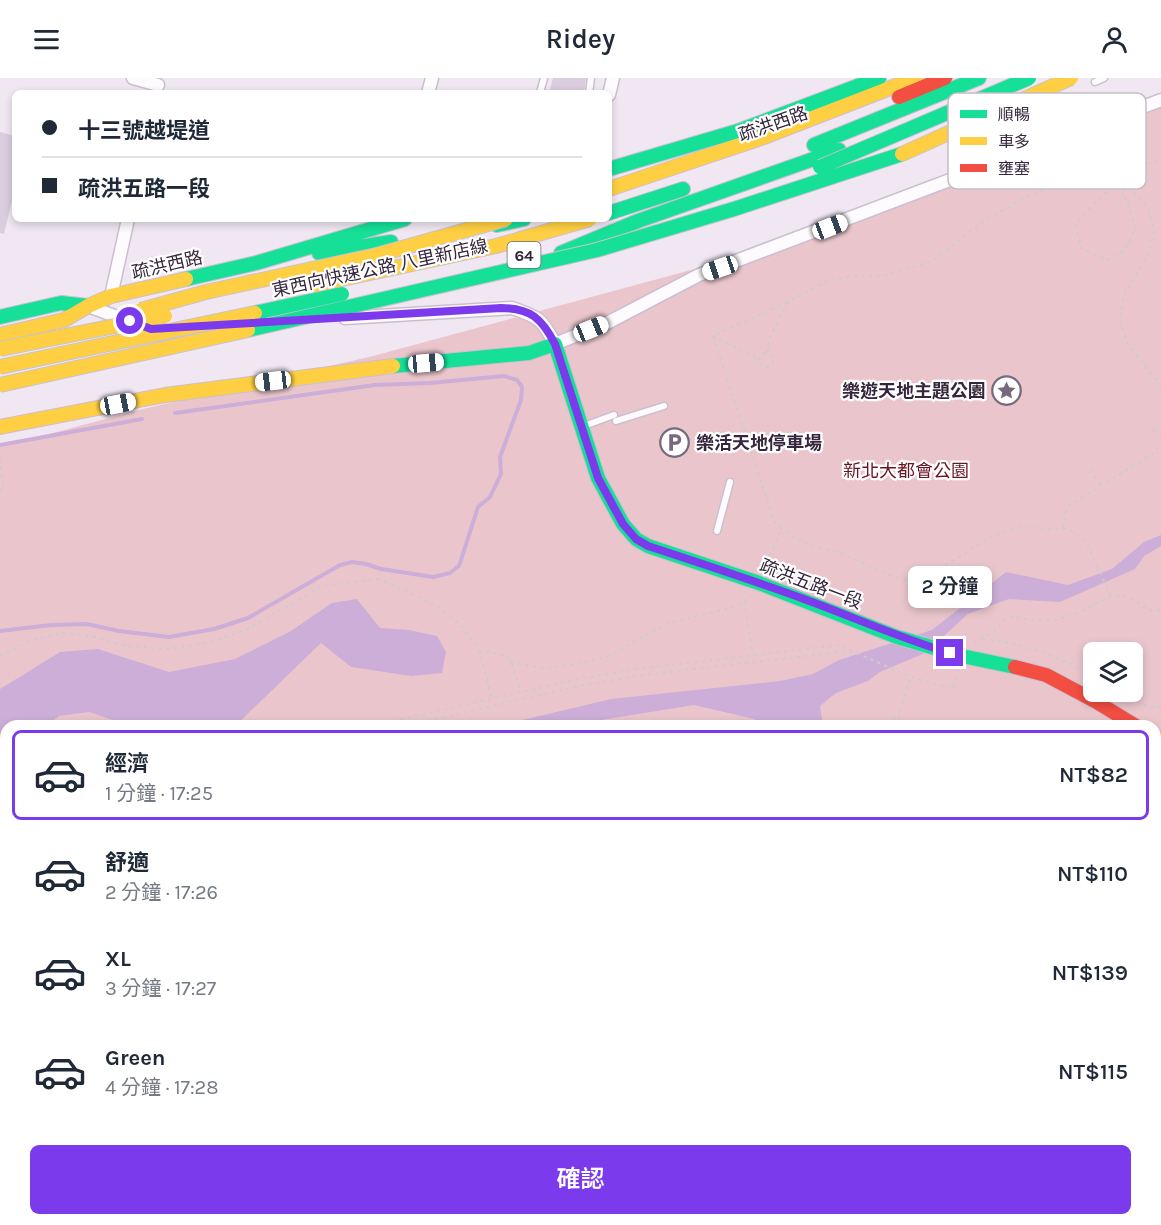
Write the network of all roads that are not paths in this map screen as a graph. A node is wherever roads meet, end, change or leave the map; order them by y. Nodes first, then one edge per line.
1 (133, 78) edge
2 (879, 78) edge
3 (916, 78) edge
4 (945, 78) edge
5 (979, 78) edge
6 (1009, 78) edge
7 (1029, 78) edge
8 (1071, 78) edge
9 (1104, 78) edge
10 (1095, 82) dead end
11 (158, 85) edge
12 (974, 93) edge
13 (994, 93) edge
14 (1038, 93) edge
15 (1161, 100) edge
16 (948, 104) edge
17 (1146, 106) edge
18 (948, 112) edge
19 (948, 133) edge
20 (612, 169) edge
21 (948, 181) edge
22 (612, 188) edge
23 (612, 195) edge
24 (612, 212) edge
25 (127, 222) edge
26 (390, 222) edge
27 (396, 222) edge
28 (495, 222) edge
29 (514, 222) edge
30 (580, 222) edge
31 (387, 242) junction
32 (256, 263) junction
33 (541, 263) junction
34 (296, 289) dead end
35 (111, 296) junction
36 (88, 306) junction
37 (184, 312) dead end
38 (0, 317) edge
39 (0, 335) edge
40 (555, 344) junction
41 (5, 348) edge
42 (0, 367) edge
43 (0, 385) edge
44 (664, 406) dead end
45 (0, 427) edge
46 (581, 427) junction
47 (730, 482) dead end
48 (717, 531) dead end
49 (1126, 720) edge

1 - 11 street
2 - 20 main road, 疏洪西路
3 - 22 main road
4 - 23 main road, 疏洪西路
5 - 24 main road
6 - 12 main road, bridge
7 - 13 main road, 東西向快速公路 八里新店線 / 64, bridge
8 - 14 main road, bridge
9 - 10 lane
15 - 17 street
16 - 33 main road, bridge
18 - 42 main road, 東西向快速公路 八里新店線 / 64, bridge
19 - 33 main road, bridge
21 - 40 street
25 - 35 street
26 - 32 main road, 疏洪西路
27 - 31 street
28 - 41 main road, bridge
29 - 31 main road, 疏洪西路
30 - 34 main road, 東西向快速公路 八里新店線 / 64, bridge
31 - 32 main road, 疏洪西路
32 - 35 main road, 疏洪西路
33 - 43 main road, bridge
35 - 36 main road, 疏洪西路
36 - 38 main road, 疏洪西路
36 - 39 main road, 疏洪西路
36 - 40 street
37 - 41 main road, bridge
40 - 45 main road
40 - 46 main road, 疏洪五路一段
44 - 46 lane
46 - 49 main road, 疏洪五路一段
47 - 48 lane

